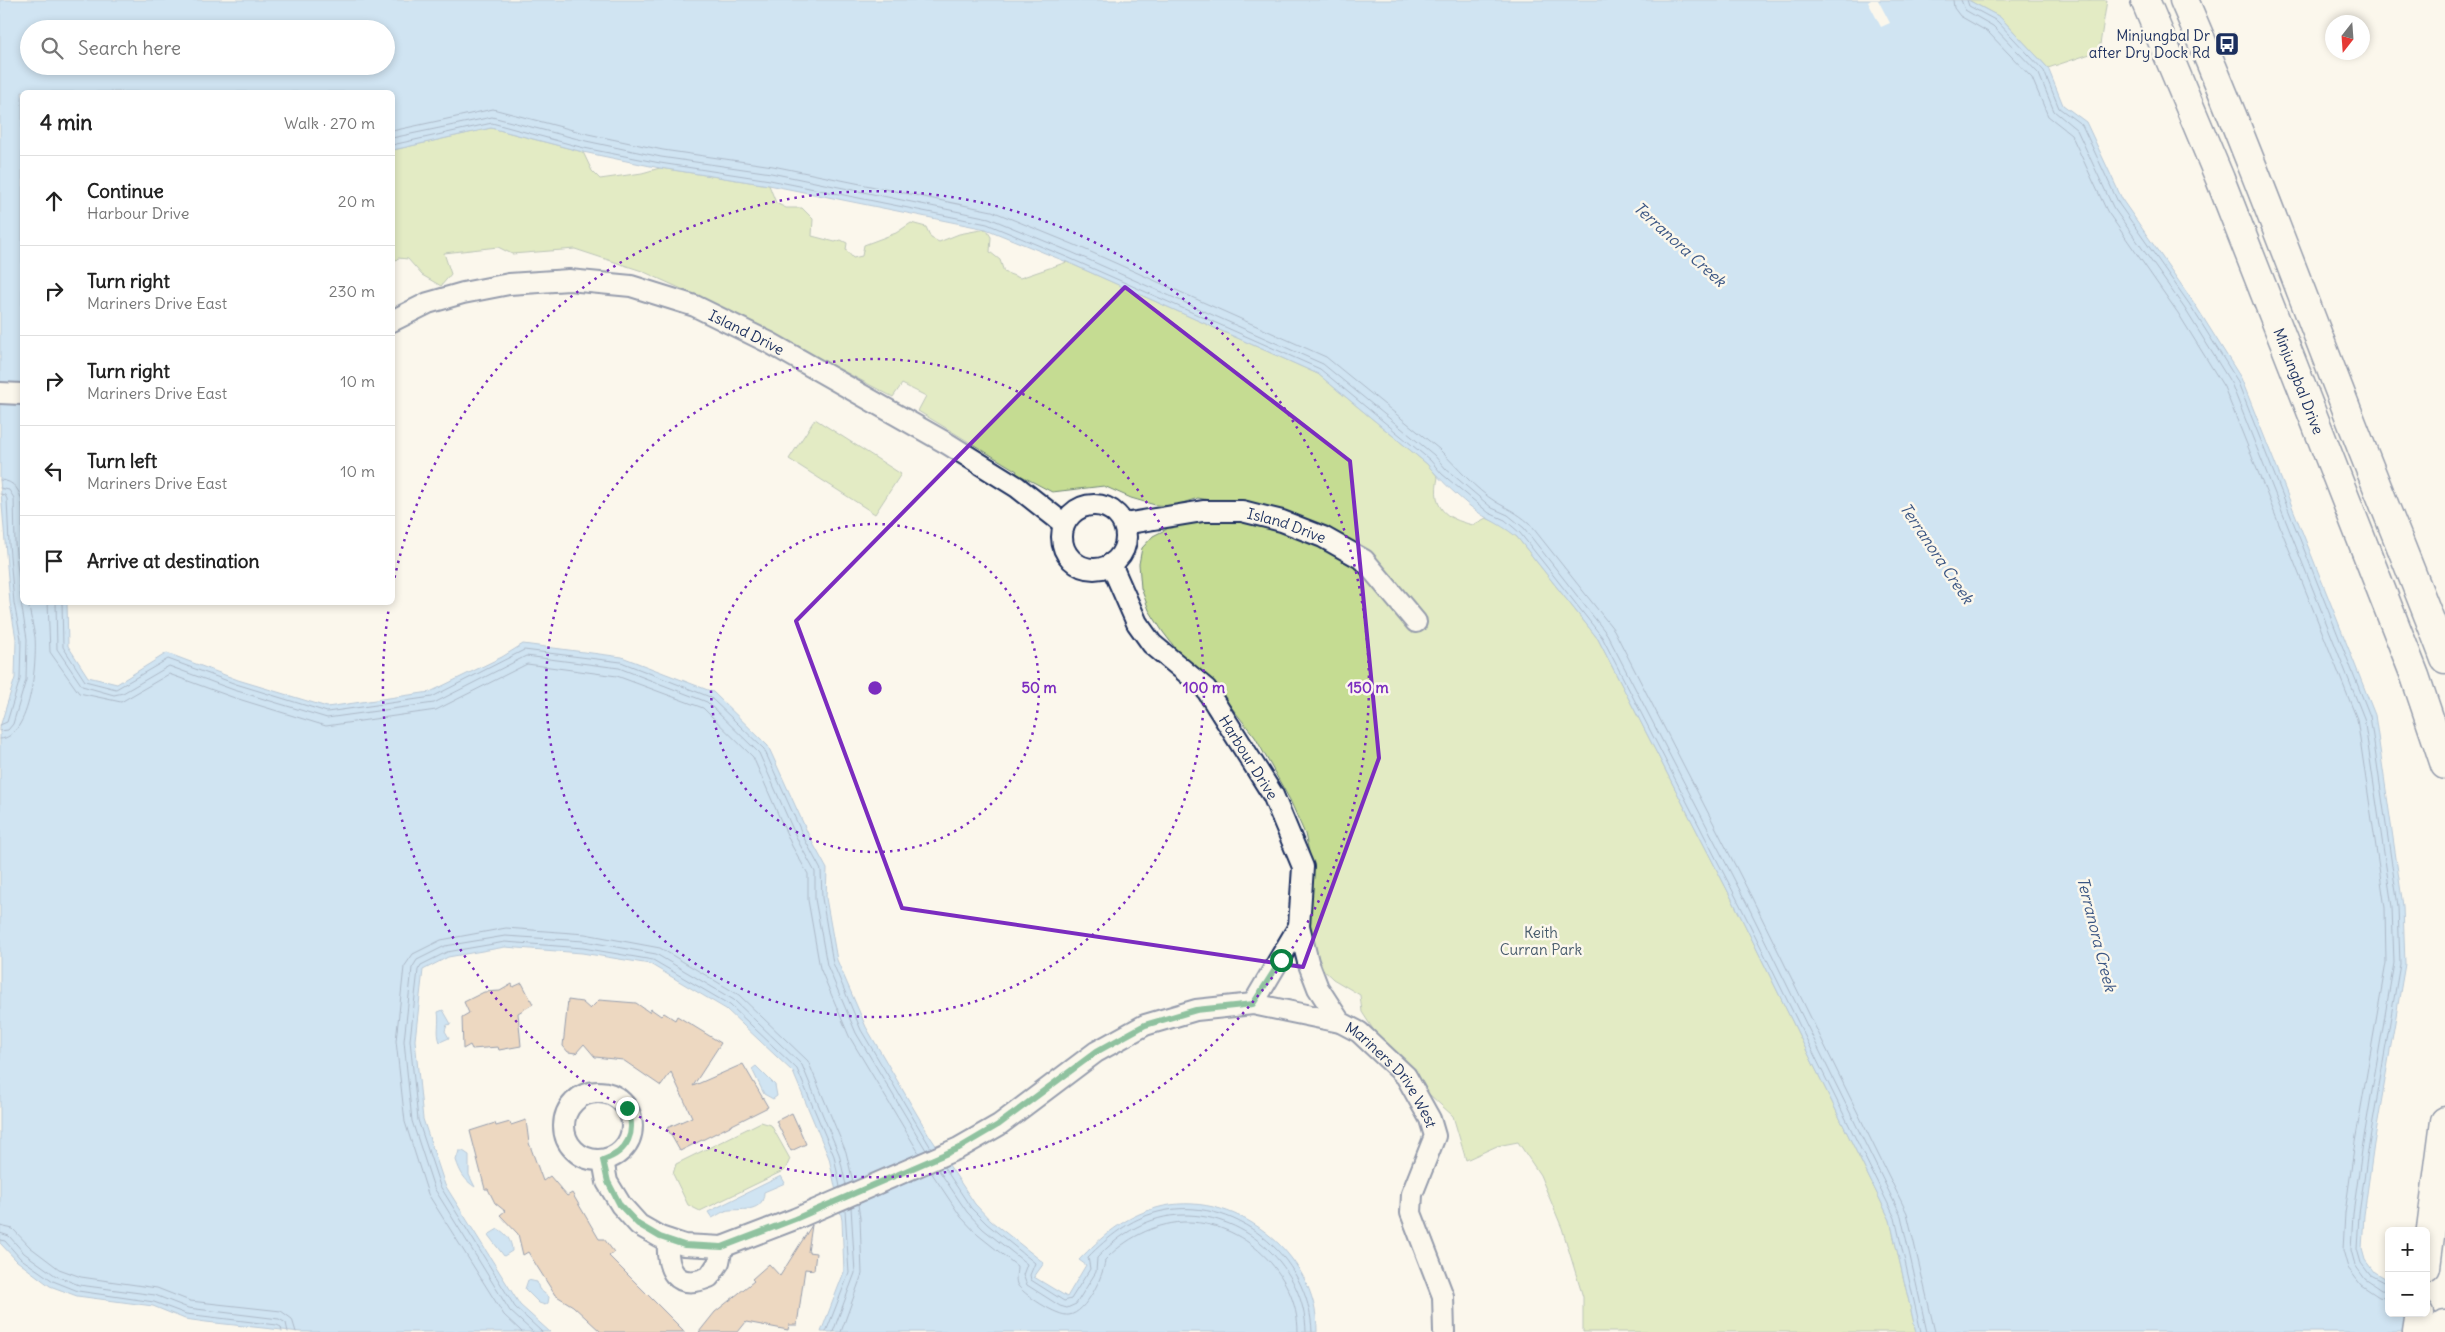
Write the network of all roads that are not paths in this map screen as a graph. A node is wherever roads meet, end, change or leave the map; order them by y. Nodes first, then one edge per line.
1 (2145, 0) edge
2 (2184, 0) edge
3 (395, 320) edge
4 (0, 393) edge
5 (20, 394) edge
6 (1064, 524) junction
7 (1124, 524) junction
8 (1111, 564) junction
9 (1416, 622) dead end
10 (2445, 659) edge
11 (2445, 765) edge
12 (1299, 926) junction
13 (1253, 1004) junction
14 (1340, 1022) junction
15 (2445, 1121) edge
16 (603, 1160) dead end
17 (2430, 1238) edge
18 (668, 1240) junction
19 (722, 1247) junction
20 (2419, 1317) edge
21 (2445, 1324) edge
22 (1444, 1332) edge
23 (2417, 1332) edge
24 (2444, 1332) edge

1 - 11 main road, Minjungbal Drive
2 - 10 main road
3 - 6 street, Island Drive
4 - 5 street
6 - 7 street
6 - 8 street
7 - 8 street
7 - 9 street, Island Drive
8 - 12 street, Harbour Drive
12 - 13 street, Harbour Drive
12 - 14 street, Harbour Drive
13 - 14 street, Mariners Drive West
13 - 19 street, Mariners Drive West
14 - 22 street, Mariners Drive West
15 - 17 main road
16 - 18 street
18 - 19 street
18 - 19 street
20 - 23 main road
21 - 24 main road

